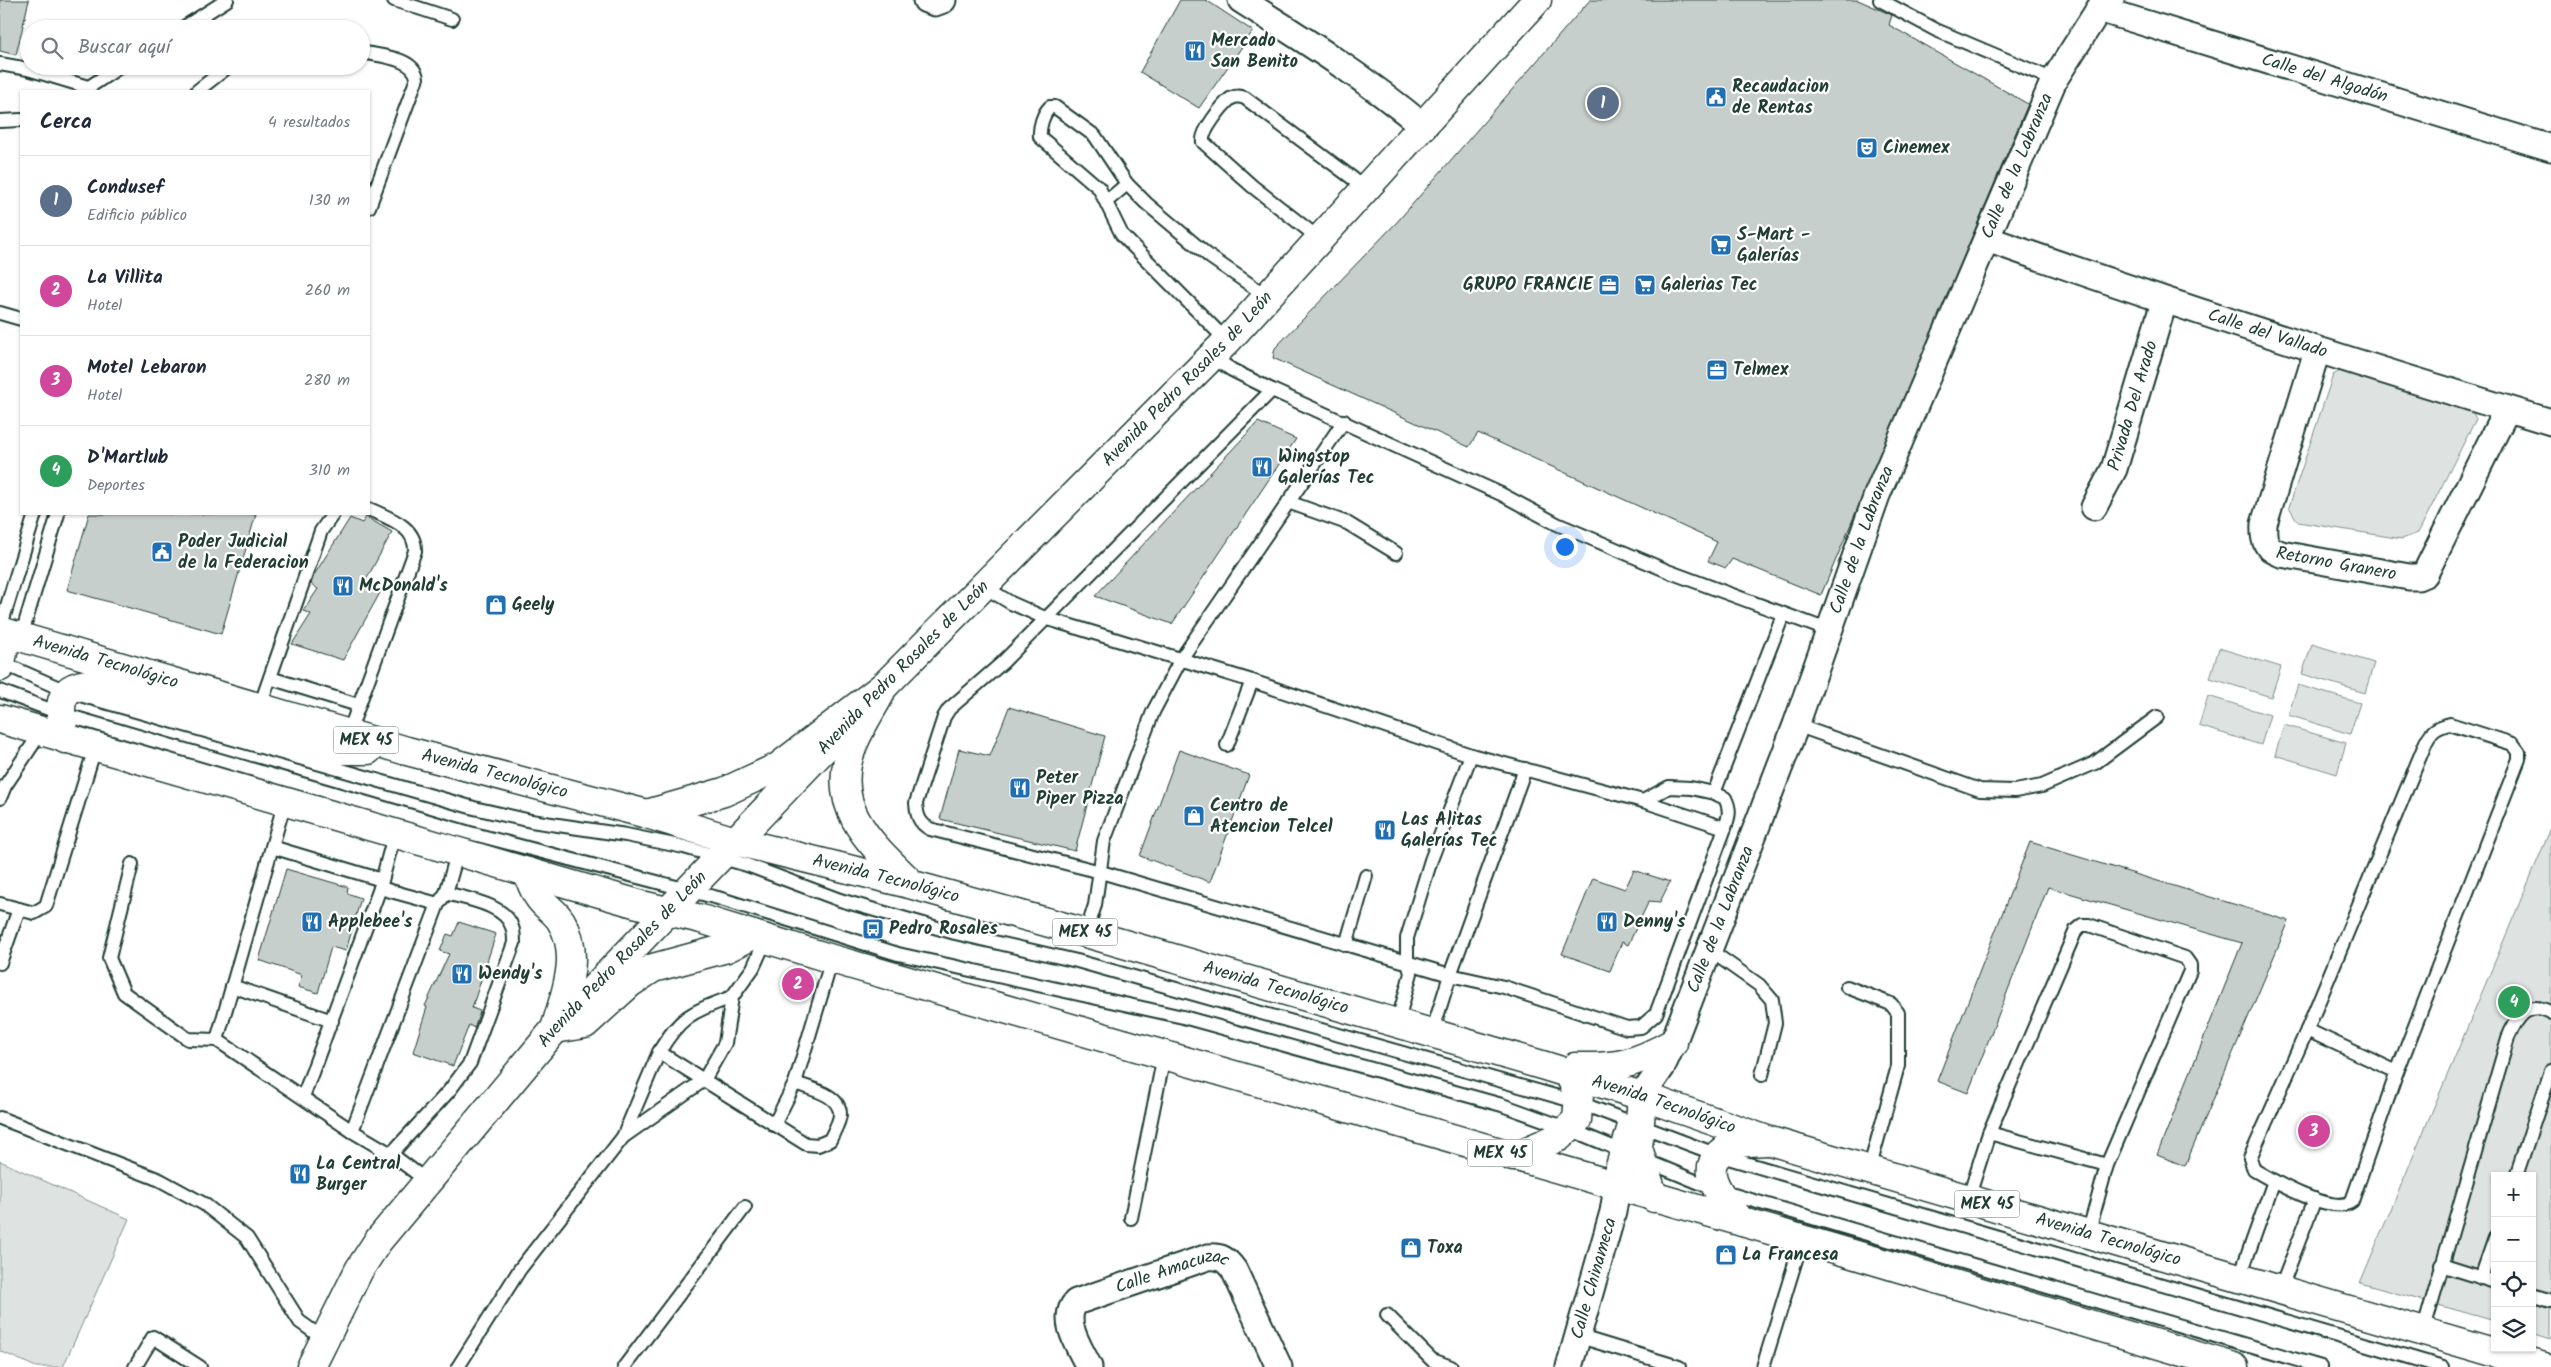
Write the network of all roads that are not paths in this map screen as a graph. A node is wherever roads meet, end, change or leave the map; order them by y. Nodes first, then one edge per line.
1 (227, 0) edge
2 (394, 0) edge
3 (1241, 0) edge
4 (1537, 0) edge
5 (1880, 0) edge
6 (2105, 5) edge
7 (452, 19) dead end
8 (195, 20) edge
9 (370, 54) edge
10 (0, 64) edge
11 (20, 68) edge
12 (45, 75) edge
13 (107, 75) edge
14 (217, 75) edge
15 (2054, 80) junction
16 (85, 89) edge
17 (198, 90) edge
18 (20, 120) edge
19 (0, 121) edge
20 (1424, 126) junction
21 (2551, 148) edge
22 (1127, 184) junction
23 (1368, 189) junction
24 (1107, 201) junction
25 (370, 204) edge
26 (1987, 239) junction
27 (1321, 240) junction
28 (1268, 297) junction
29 (2164, 302) junction
30 (0, 313) edge
31 (20, 319) edge
32 (1219, 349) junction
33 (2317, 351) junction
34 (1272, 390) junction
35 (2507, 409) junction
36 (1344, 421) junction
37 (2551, 422) edge
38 (1288, 502) junction
39 (2094, 507) dead end
40 (370, 510) edge
41 (35, 515) edge
42 (58, 515) edge
43 (332, 515) edge
44 (30, 529) junction
45 (51, 536) junction
46 (1396, 553) dead end
47 (983, 586) junction
48 (1783, 615) junction
49 (1045, 618) junction
50 (1830, 631) junction
51 (5, 632) edge
52 (1181, 659) junction
53 (1, 664) edge
54 (270, 678) junction
55 (1252, 681) junction
56 (885, 685) junction
57 (0, 691) edge
58 (63, 702) junction
59 (358, 705) junction
60 (259, 709) junction
61 (2157, 717) dead end
62 (0, 719) edge
63 (1796, 725) junction
64 (348, 735) junction
65 (53, 736) junction
66 (1227, 745) dead end
67 (95, 748) junction
68 (407, 751) junction
69 (1471, 755) junction
70 (1526, 769) junction
71 (1714, 793) junction
72 (0, 798) edge
73 (285, 801) junction
74 (1643, 801) junction
75 (647, 814) junction
76 (1725, 828) junction
77 (395, 832) junction
78 (272, 846) junction
79 (727, 849) junction
80 (458, 851) junction
81 (132, 864) dead end
82 (527, 872) junction
83 (1101, 872) junction
84 (1366, 876) dead end
85 (381, 884) junction
86 (913, 886) junction
87 (688, 890) junction
88 (442, 898) junction
89 (0, 904) edge
90 (19, 909) junction
91 (669, 912) junction
92 (1086, 933) junction
93 (760, 937) junction
94 (1346, 945) junction
95 (1708, 949) junction
96 (832, 959) junction
97 (1407, 960) junction
98 (0, 963) edge
99 (1450, 975) junction
100 (232, 986) junction
101 (1847, 986) dead end
102 (732, 997) junction
103 (2551, 1013) edge
104 (332, 1021) junction
105 (1397, 1024) junction
106 (555, 1029) junction
107 (2307, 1030) junction
108 (1432, 1033) junction
109 (217, 1040) junction
110 (1673, 1043) junction
111 (659, 1052) junction
112 (1164, 1056) junction
113 (1557, 1070) junction
114 (2551, 1071) edge
115 (2397, 1072) junction
116 (1762, 1075) dead end
117 (704, 1080) junction
118 (795, 1083) junction
119 (1642, 1096) junction
120 (303, 1097) junction
121 (1580, 1103) junction
122 (0, 1118) edge
123 (1636, 1122) junction
124 (774, 1125) junction
125 (1569, 1128) junction
126 (352, 1131) junction
127 (1988, 1133) junction
128 (623, 1137) junction
129 (1770, 1141) junction
130 (391, 1154) junction
131 (1632, 1155) junction
132 (1718, 1155) junction
133 (1513, 1157) junction
134 (2107, 1165) junction
135 (1869, 1170) junction
136 (2517, 1172) edge
137 (427, 1181) junction
138 (2274, 1181) junction
139 (1617, 1187) junction
140 (1717, 1190) junction
141 (1654, 1198) junction
142 (1968, 1199) junction
143 (2315, 1200) junction
144 (745, 1208) dead end
145 (1131, 1218) dead end
146 (1742, 1222) junction
147 (2088, 1234) junction
148 (1802, 1240) junction
149 (2491, 1249) edge
150 (2441, 1265) junction
151 (2239, 1278) junction
152 (2481, 1278) junction
153 (2491, 1281) edge
154 (2280, 1290) junction
155 (2536, 1296) edge
156 (2551, 1301) edge
157 (1387, 1315) dead end
158 (2423, 1332) junction
159 (1577, 1336) junction
160 (324, 1339) junction
161 (135, 1367) edge
162 (200, 1367) edge
163 (311, 1367) edge
164 (458, 1367) edge
165 (624, 1367) edge
166 (1089, 1367) edge
167 (1279, 1367) edge
168 (1451, 1367) edge
169 (1568, 1367) edge
170 (1679, 1367) edge
171 (1763, 1367) edge
172 (2234, 1367) edge
173 (2322, 1367) edge
174 (2443, 1367) edge
175 (2544, 1367) edge

1 - 8 lane
2 - 7 lane
3 - 20 street
4 - 20 main road, Avenida Pedro Rosales de León
5 - 15 lane
6 - 15 street, Calle de la Labranza
6 - 21 street, Calle del Algodón
9 - 25 lane
10 - 11 lane
12 - 16 lane
13 - 16 lane
14 - 17 lane
15 - 26 street, Calle de la Labranza
18 - 19 lane
20 - 23 main road, Avenida Pedro Rosales de León
22 - 24 lane
22 - 24 lane
22 - 28 lane
23 - 27 main road, Avenida Pedro Rosales de León
23 - 27 lane
24 - 32 lane
26 - 29 street, Calle del Vallado
26 - 50 street, Calle de la Labranza
27 - 28 main road, Avenida Pedro Rosales de León
28 - 32 main road, Avenida Pedro Rosales de León
29 - 33 street, Calle del Vallado
29 - 39 street, Privada Del Arado
30 - 31 lane
32 - 34 lane
32 - 47 main road, Avenida Pedro Rosales de León
33 - 35 street, Calle del Vallado
33 - 35 street, Retorno Granero
34 - 36 lane
34 - 49 lane
35 - 37 street, Calle del Vallado
36 - 38 lane
36 - 48 lane
38 - 46 lane
38 - 52 lane
40 - 59 lane
41 - 44 lane
42 - 45 lane
43 - 54 lane
44 - 45 lane
44 - 51 lane
45 - 51 lane
47 - 49 lane
47 - 56 main road, Avenida Pedro Rosales de León
48 - 50 lane
48 - 71 lane
49 - 52 lane
49 - 83 lane
50 - 63 street, Calle de la Labranza
51 - 53 main road
51 - 60 main road, Avenida Tecnológico / MEX 45
52 - 55 lane
52 - 83 lane
53 - 58 lane
54 - 59 lane
54 - 60 lane
55 - 66 lane
55 - 69 lane
56 - 75 main road
56 - 79 main road, Avenida Pedro Rosales de León
56 - 86 main road
57 - 58 lane
58 - 65 main road
58 - 68 main road
58 - 79 lane
58 - 87 lane
59 - 64 lane
60 - 64 main road, Avenida Tecnológico / MEX 45
61 - 63 lane
62 - 65 main road, MEX 45
63 - 95 street, Calle de la Labranza
64 - 68 main road, Avenida Tecnológico / MEX 45
65 - 67 main road, MEX 45
65 - 72 lane
67 - 73 main road, MEX 45
67 - 90 lane
68 - 75 main road, Avenida Tecnológico / MEX 45
69 - 70 lane
69 - 97 lane
70 - 74 lane
70 - 99 lane
71 - 74 lane
71 - 76 lane
73 - 77 main road, MEX 45
73 - 78 lane
74 - 76 lane
75 - 79 main road, Avenida Tecnológico / MEX 45
76 - 99 lane
77 - 80 main road, MEX 45
77 - 85 lane
78 - 85 lane
78 - 100 lane
79 - 86 main road, Avenida Tecnológico / MEX 45
79 - 87 main road, Avenida Pedro Rosales de León
79 - 121 lane
80 - 82 main road, MEX 45
80 - 88 lane
81 - 109 lane
82 - 91 main road, MEX 45
82 - 106 main road
83 - 92 lane
83 - 94 lane
84 - 94 lane
85 - 88 lane
85 - 104 lane
86 - 92 main road, Avenida Tecnológico / MEX 45
87 - 91 main road, Avenida Pedro Rosales de León
87 - 125 lane
88 - 126 lane
88 - 130 lane
89 - 90 lane
90 - 98 lane
91 - 93 main road, MEX 45
91 - 106 main road, Avenida Pedro Rosales de León
92 - 105 main road, Avenida Tecnológico / MEX 45
93 - 96 main road, MEX 45
93 - 102 lane
93 - 106 main road
94 - 97 lane
95 - 110 street, Calle de la Labranza
95 - 116 lane
96 - 112 main road, MEX 45
96 - 118 lane
97 - 99 lane
97 - 105 lane
99 - 108 lane
100 - 104 lane
100 - 109 lane
101 - 135 lane
102 - 111 lane
102 - 117 lane
103 - 150 lane
104 - 120 lane
105 - 108 main road, Avenida Tecnológico / MEX 45
106 - 137 main road, Avenida Pedro Rosales de León
107 - 115 lane
107 - 115 lane
107 - 138 lane
108 - 113 main road, Avenida Tecnológico / MEX 45
109 - 120 lane
110 - 113 main road
110 - 119 street, Calle de la Labranza
111 - 117 lane
111 - 128 lane
112 - 133 main road, MEX 45
112 - 145 lane
113 - 119 main road, Avenida Tecnológico / MEX 45
113 - 121 main road
114 - 136 lane
115 - 143 lane
117 - 124 lane
117 - 128 lane
118 - 124 lane
118 - 124 lane
119 - 123 main road
119 - 129 main road, Avenida Tecnológico / MEX 45
120 - 126 lane
121 - 123 lane
121 - 125 main road
122 - 160 lane
123 - 131 main road
123 - 132 lane
125 - 131 lane
125 - 133 main road
126 - 130 lane
127 - 134 lane
127 - 134 lane
127 - 142 lane
128 - 164 lane
129 - 132 main road
129 - 135 main road, Avenida Tecnológico / MEX 45
130 - 137 lane
131 - 139 main road
131 - 140 lane
131 - 141 main road
132 - 140 main road
132 - 174 lane
133 - 139 main road, MEX 45
134 - 147 lane
135 - 142 main road, Avenida Tecnológico / MEX 45
137 - 160 main road, Avenida Pedro Rosales de León
138 - 143 lane
138 - 151 lane
139 - 141 main road, MEX 45
139 - 159 street, Calle Chinameca
140 - 146 main road
140 - 173 lane
141 - 146 main road, MEX 45
142 - 147 main road, Avenida Tecnológico / MEX 45
143 - 154 lane
144 - 165 lane
146 - 148 main road, MEX 45
147 - 151 main road, Avenida Tecnológico / MEX 45
148 - 171 lane
148 - 172 main road, MEX 45
149 - 152 lane
150 - 152 lane
150 - 158 lane
151 - 154 main road, Avenida Tecnológico / MEX 45
152 - 153 lane
154 - 158 main road, Avenida Tecnológico / MEX 45
155 - 156 lane
157 - 168 lane
158 - 175 main road, Avenida Tecnológico / MEX 45
159 - 169 street, Calle Chinameca
159 - 170 lane
160 - 163 main road, Avenida Pedro Rosales de León
161 - 162 lane
166 - 167 street, Calle Amacuzac

